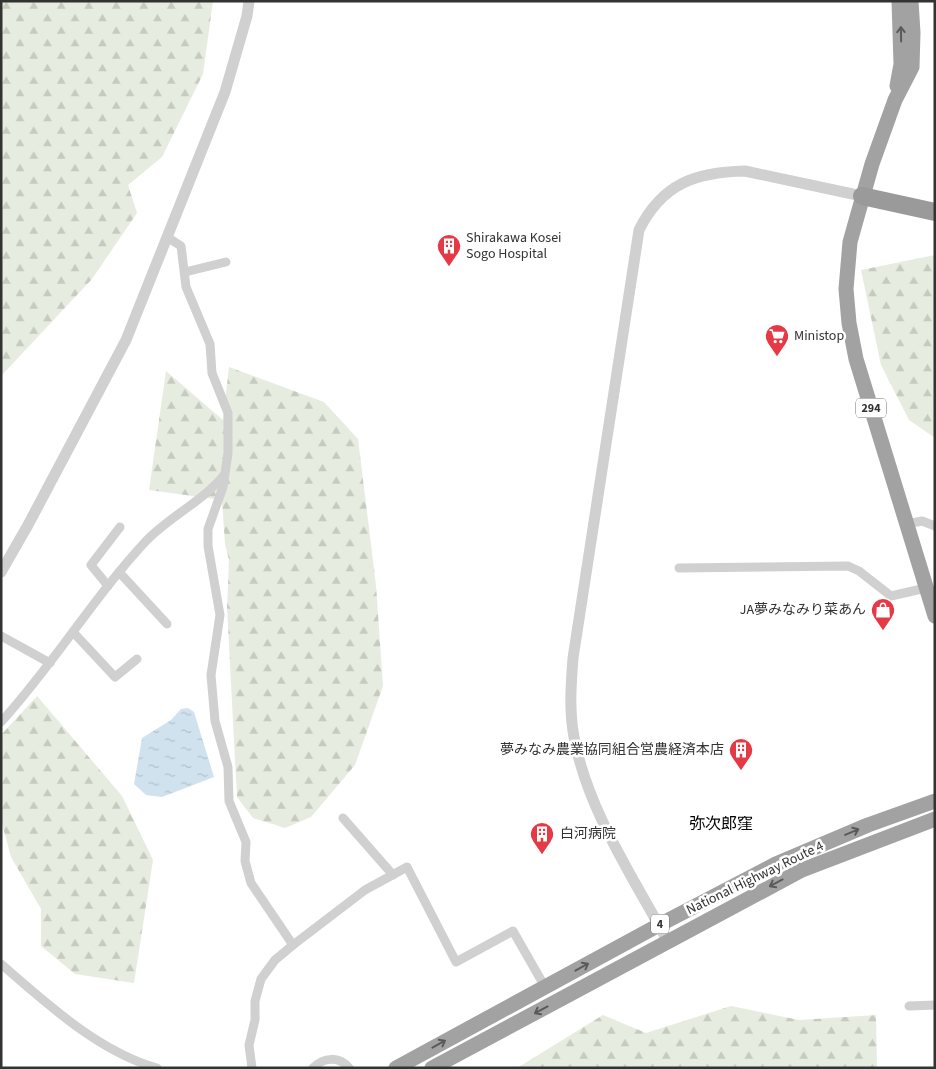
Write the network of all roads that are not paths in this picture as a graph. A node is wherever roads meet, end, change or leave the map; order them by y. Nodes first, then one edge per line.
1 (249, 1) edge
2 (898, 1) edge
3 (911, 1) edge
4 (895, 100) junction
5 (862, 196) junction
6 (935, 204) edge
7 (935, 212) edge
8 (167, 237) junction
9 (226, 262) dead end
10 (185, 272) junction
11 (224, 474) junction
12 (906, 524) junction
13 (935, 526) edge
14 (120, 528) dead end
15 (679, 568) dead end
16 (1, 572) edge
17 (120, 572) junction
18 (108, 586) junction
19 (926, 588) junction
20 (935, 616) edge
21 (167, 624) dead end
22 (73, 632) junction
23 (1, 636) edge
24 (137, 659) dead end
25 (50, 663) junction
26 (1, 722) edge
27 (935, 800) edge
28 (343, 818) dead end
29 (935, 818) edge
30 (393, 875) junction
31 (659, 925) junction
32 (667, 940) junction
33 (293, 945) junction
34 (1, 964) edge
35 (545, 987) junction
36 (935, 1005) edge
37 (909, 1006) dead end
38 (157, 1068) edge
39 (252, 1068) edge
40 (313, 1068) edge
41 (349, 1068) edge
42 (396, 1068) edge
43 (432, 1068) edge

1 - 8 street
4 -> 2 highway, 294
3 - 4 highway, 294
4 - 5 highway, 294
5 - 6 highway
5 - 7 highway
5 - 12 highway, 294
5 - 31 street
8 - 10 street
8 - 16 street
9 - 10 street
10 - 11 street
11 - 17 street
11 - 33 street
12 - 13 street
12 - 19 highway, 294
14 - 18 street
15 - 19 street
17 - 18 street
17 - 21 street
18 - 22 street
19 - 20 highway, 294
22 - 24 street
22 - 25 street
23 - 25 street
25 - 26 street
31 -> 27 highway, National Highway Route 4 / 4
28 - 30 street
29 -> 32 highway, National Highway Route 4 / 4
30 - 33 street
30 - 35 street
31 - 32 street
35 -> 31 highway, National Highway Route 4 / 4
32 -> 43 highway, National Highway Route 4 / 4
33 - 39 street
34 - 38 street
42 -> 35 highway, National Highway Route 4 / 4
36 - 37 street
40 - 41 street

